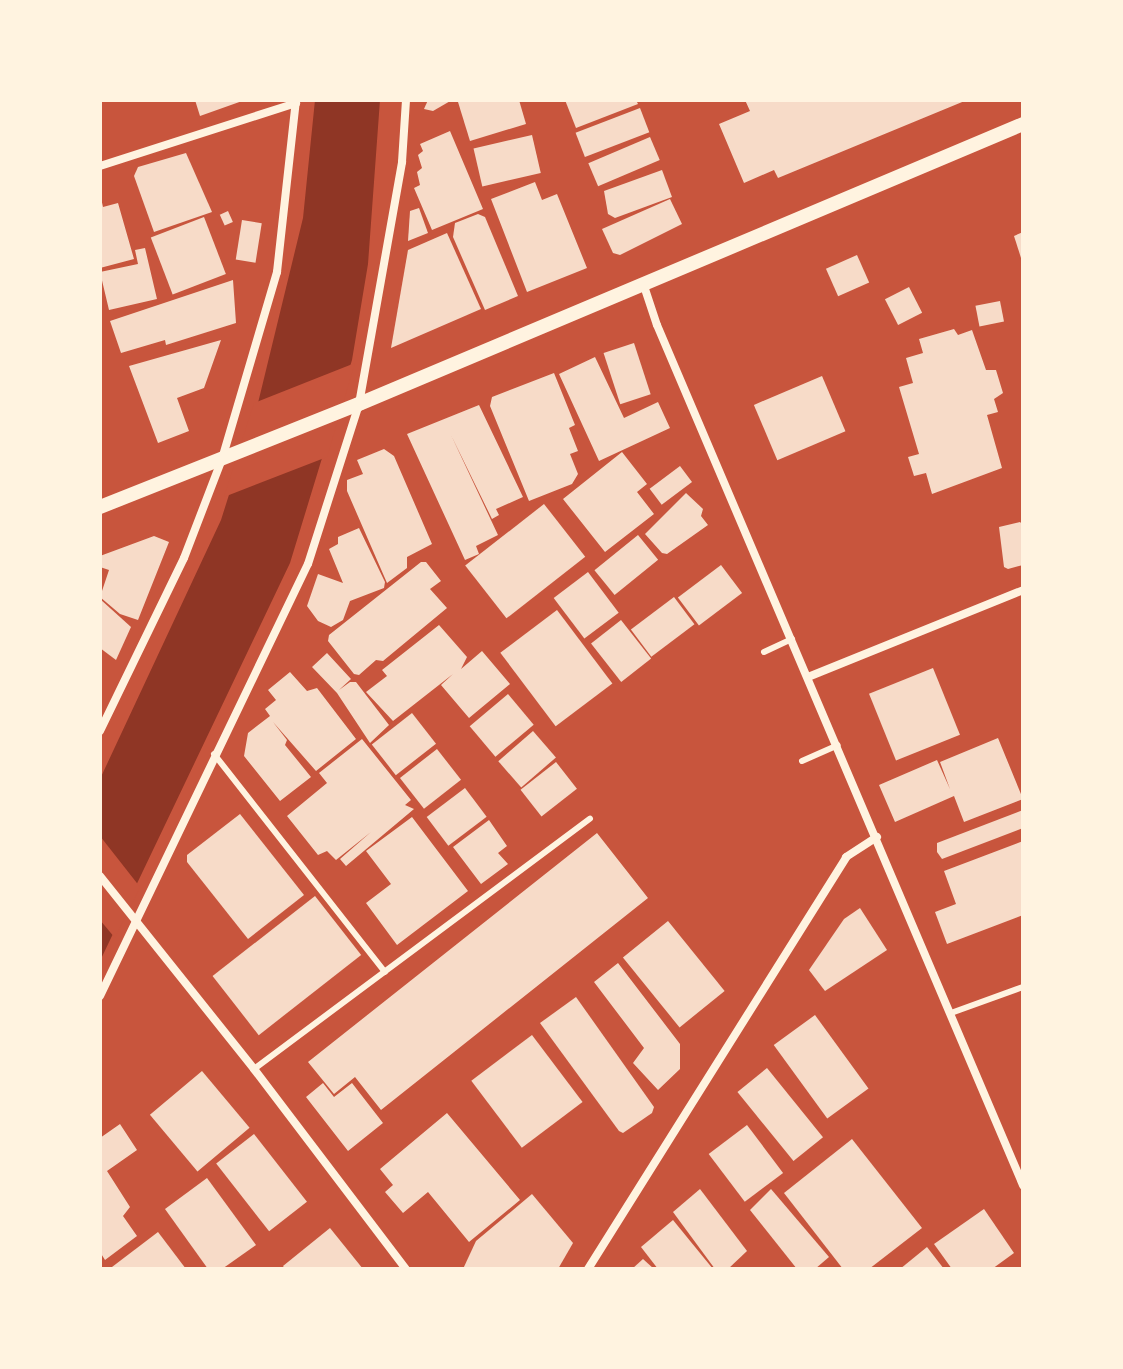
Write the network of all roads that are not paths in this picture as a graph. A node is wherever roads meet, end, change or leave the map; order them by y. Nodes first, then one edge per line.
1 (406, 100) edge
2 (296, 102) edge
3 (1023, 124) edge
4 (100, 166) edge
5 (644, 286) junction
6 (359, 404) junction
7 (229, 456) junction
8 (100, 507) edge
9 (1023, 590) edge
10 (792, 639) junction
11 (764, 652) dead end
12 (808, 677) junction
13 (100, 731) edge
14 (838, 745) junction
15 (214, 754) junction
16 (802, 761) dead end
17 (590, 819) dead end
18 (877, 837) junction
19 (100, 876) edge
20 (136, 923) junction
21 (385, 972) junction
22 (1023, 987) edge
23 (100, 996) edge
24 (951, 1013) junction
25 (254, 1069) junction
26 (1023, 1185) edge
27 (406, 1269) edge
28 (588, 1269) edge

1 - 6 street
2 - 4 street
2 - 7 street
3 - 5 street
5 - 6 street
5 - 10 street
6 - 7 street
6 - 15 street
7 - 8 street
7 - 13 street
9 - 12 street
10 - 11 lane
10 - 12 street
12 - 14 street
14 - 16 lane
14 - 18 street
15 - 20 street
15 - 21 lane
17 - 21 lane
18 - 24 street
18 - 28 street
19 - 20 street
20 - 23 street
20 - 25 street
21 - 25 lane
22 - 24 lane
24 - 26 street
25 - 27 street

